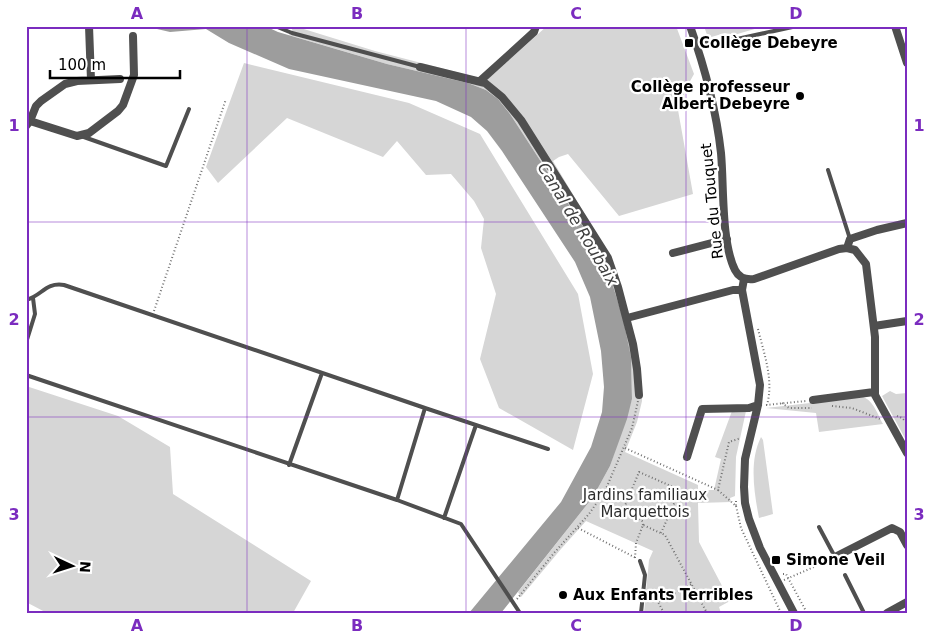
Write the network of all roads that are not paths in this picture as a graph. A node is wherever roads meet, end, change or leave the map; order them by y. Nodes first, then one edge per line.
1 (89, 26) edge
2 (275, 26) edge
3 (536, 26) edge
4 (690, 26) edge
5 (797, 26) edge
6 (895, 26) edge
7 (132, 36) dead end
8 (696, 44) junction
9 (907, 64) edge
10 (420, 67) joint
11 (120, 79) dead end
12 (90, 80) junction
13 (480, 81) junction
14 (189, 109) dead end
15 (28, 124) edge
16 (80, 136) junction
17 (828, 170) dead end
18 (907, 223) edge
19 (726, 239) junction
20 (850, 239) junction
21 (847, 248) junction
22 (673, 253) dead end
23 (744, 278) junction
24 (742, 290) junction
25 (33, 298) junction
26 (26, 300) edge
27 (627, 318) junction
28 (907, 321) edge
29 (874, 326) junction
30 (26, 343) edge
31 (322, 373) junction
32 (26, 376) edge
33 (874, 392) junction
34 (639, 395) road end
35 (815, 404) road end
36 (764, 406) junction
37 (425, 408) junction
38 (476, 425) junction
39 (548, 449) dead end
40 (907, 453) edge
41 (687, 457) dead end
42 (290, 465) junction
43 (397, 500) junction
44 (444, 518) junction
45 (819, 527) dead end
46 (907, 545) edge
47 (833, 558) joint
48 (637, 560) road end
49 (845, 575) dead end
50 (907, 602) edge
51 (520, 612) edge
52 (641, 613) edge
53 (794, 613) edge
54 (864, 613) edge
55 (887, 613) edge

1 - 12 street
2 - 10 lane
3 - 13 street
4 - 8 street, Rue du Touquet
5 - 8 lane
6 - 9 street
7 - 16 street
8 - 19 street, Rue du Touquet
10 - 13 street
11 - 12 street
12 - 15 street
13 - 27 street
14 - 16 lane
15 - 16 street
17 - 20 lane
18 - 20 street
19 - 22 street
19 - 23 street, Rue du Touquet
20 - 21 street
21 - 23 street
21 - 29 street
23 - 24 street
24 - 27 street
24 - 36 street
25 - 26 lane
25 - 30 lane
25 - 31 lane
27 - 34 street
28 - 29 street
29 - 33 street
31 - 37 lane
31 - 42 lane
32 - 42 lane
33 - 35 street
33 - 40 street
36 - 41 street
36 - 53 street
37 - 38 lane
37 - 43 lane
38 - 39 lane
38 - 44 lane
42 - 43 lane
43 - 44 lane
44 - 51 lane
45 - 47 lane
46 - 47 street
48 - 52 lane
49 - 54 lane
50 - 55 street

